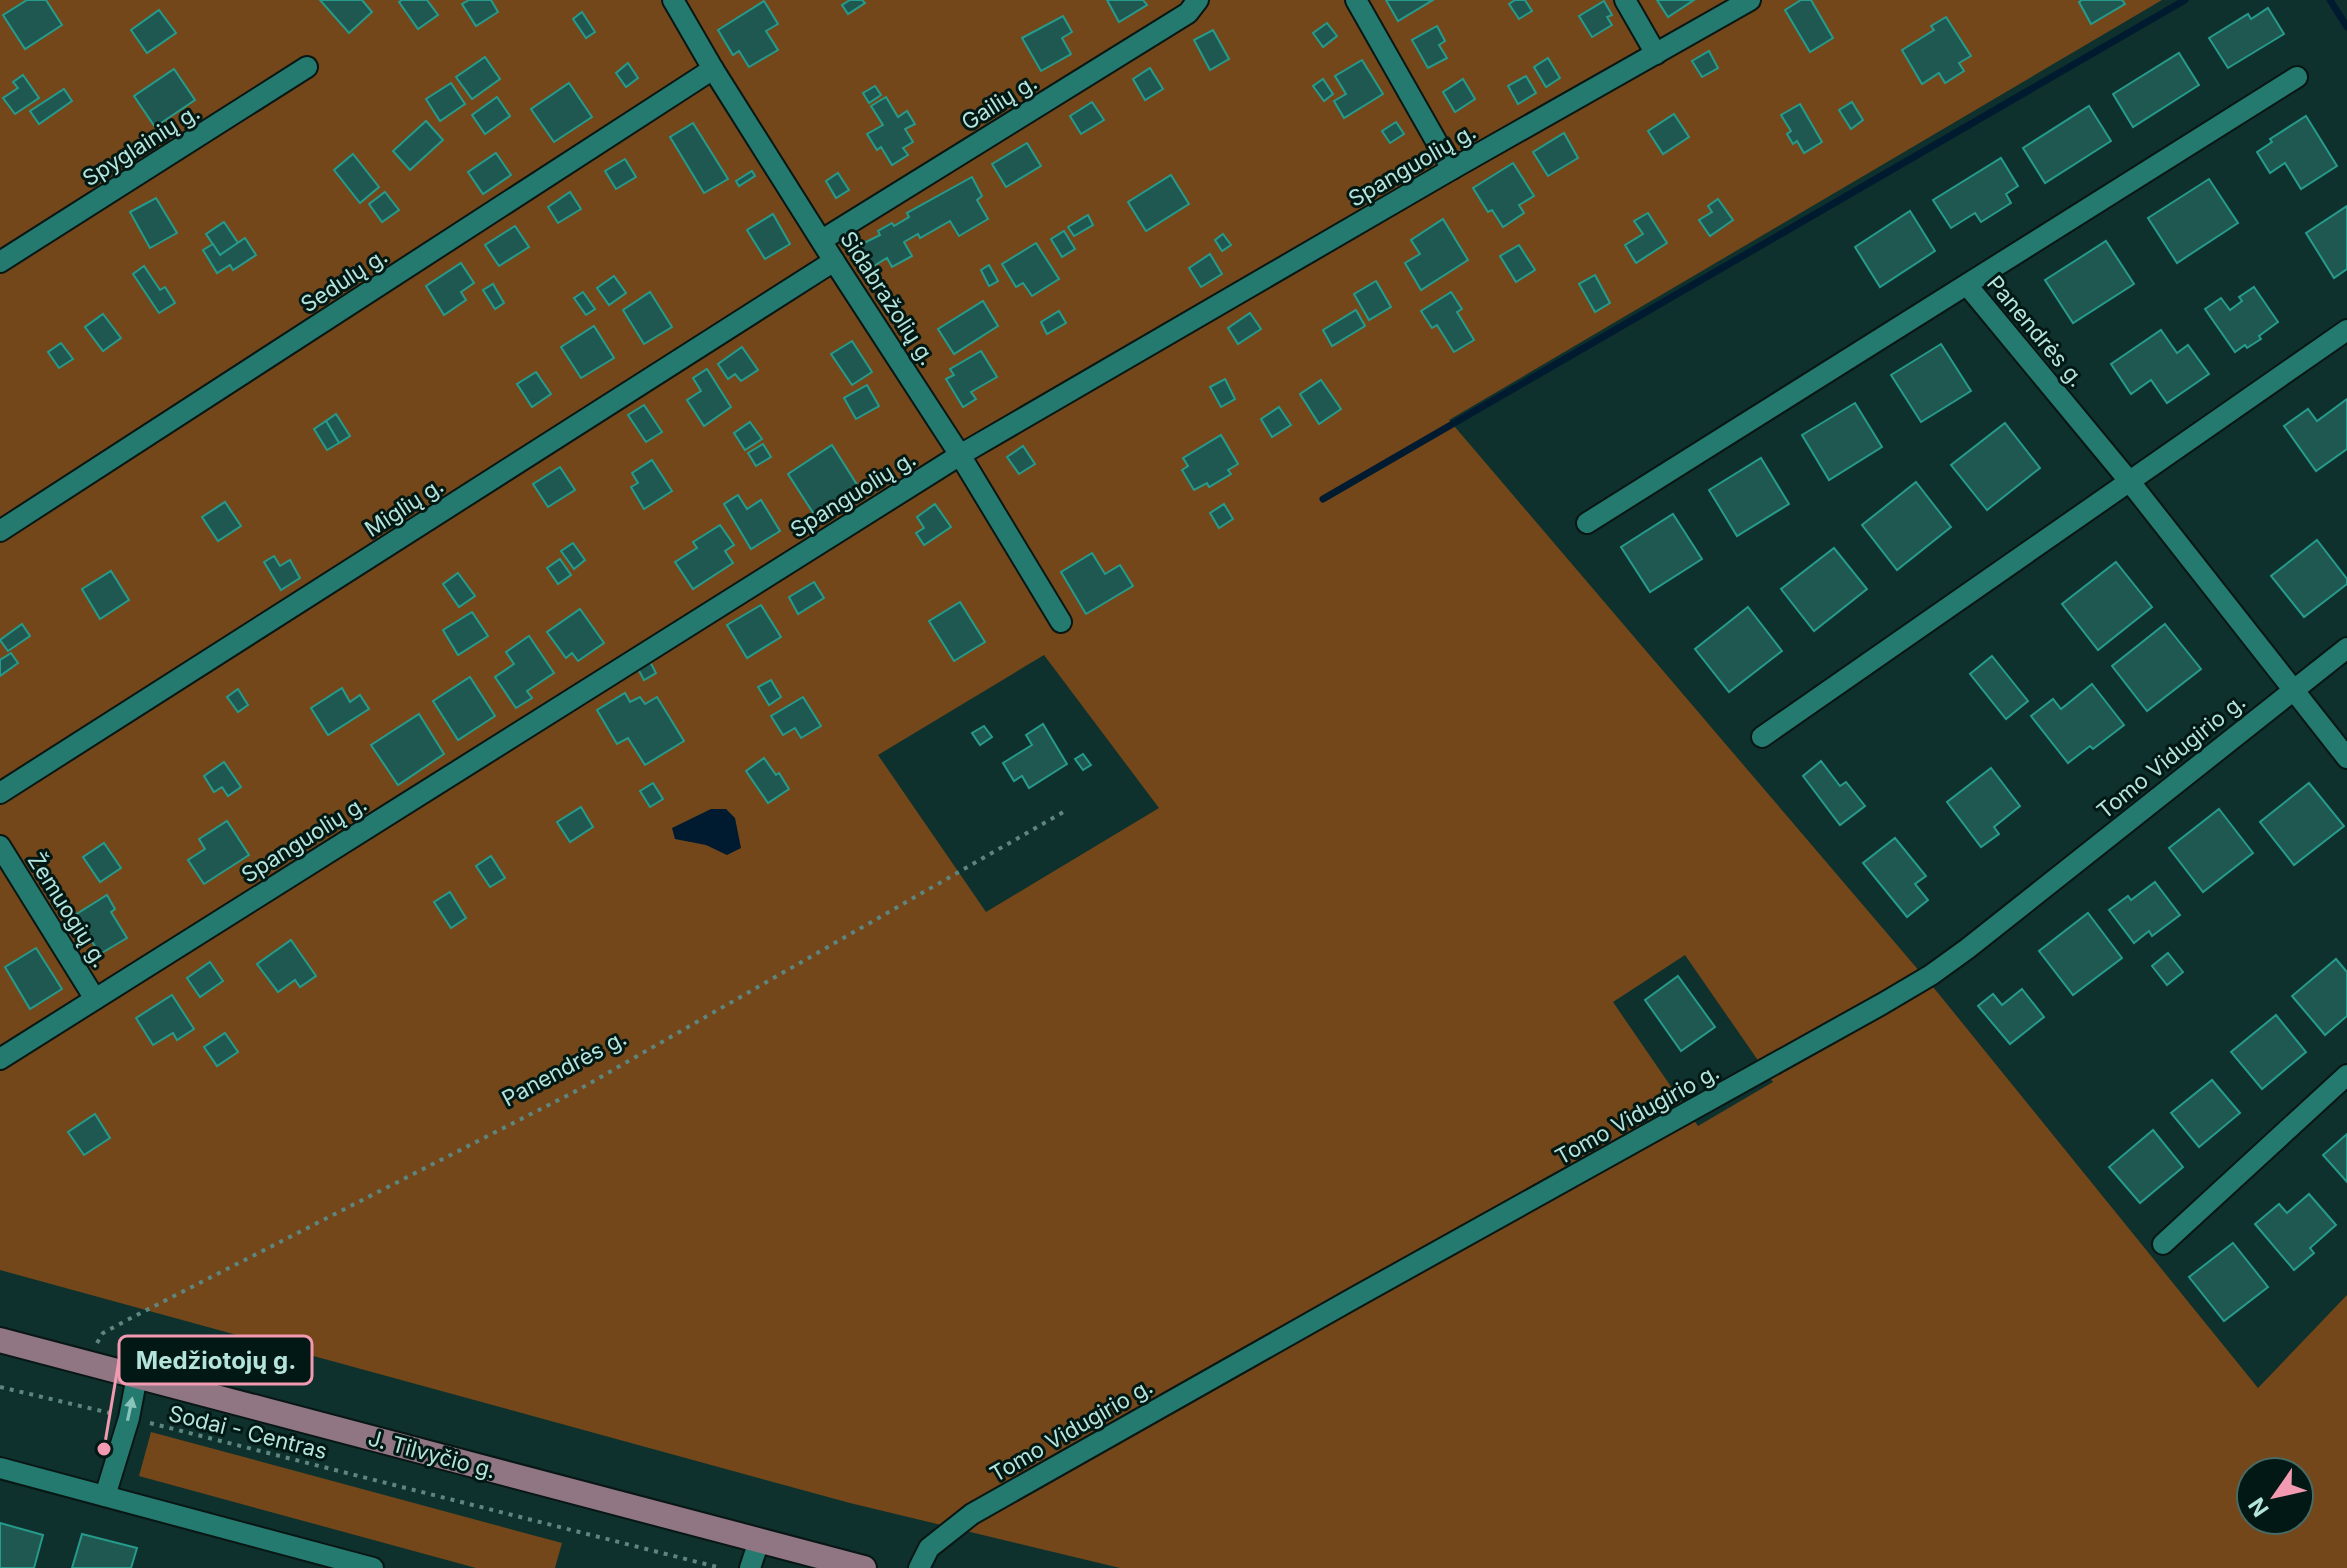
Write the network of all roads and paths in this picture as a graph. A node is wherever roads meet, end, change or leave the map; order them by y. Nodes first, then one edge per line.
1 (673, 0) edge
2 (1198, 0) edge
3 (1356, 0) edge
4 (1625, 0) edge
5 (1750, 0) edge
6 (1656, 54) junction
7 (307, 67) dead end
8 (713, 69) junction
9 (2297, 77) dead end
10 (1452, 169) junction
11 (822, 240) junction
12 (834, 261) junction
13 (0, 262) edge
14 (1967, 285) junction
15 (2347, 330) edge
16 (960, 455) junction
17 (2130, 482) junction
18 (1587, 523) dead end
19 (0, 531) edge
20 (1061, 622) dead end
21 (2347, 648) edge
22 (2293, 690) junction
23 (1762, 737) dead end
24 (2347, 758) edge
25 (0, 793) edge
26 (1067, 810) dead end
27 (0, 846) edge
28 (95, 999) junction
29 (0, 1059) edge
30 (2347, 1075) edge
31 (2163, 1244) dead end
32 (0, 1340) edge
33 (88, 1363) junction
34 (137, 1376) junction
35 (0, 1387) edge
36 (129, 1418) junction
37 (0, 1468) edge
38 (105, 1496) junction
39 (759, 1541) junction
40 (345, 1564) edge
41 (373, 1568) edge
42 (721, 1568) edge
43 (750, 1568) edge
44 (864, 1568) edge
45 (919, 1568) edge

1 - 8 street, Sidabražolių g.
2 - 11 street, Gailių g.
3 - 10 street
4 - 6 street
5 - 6 street, Spanguolių g.
6 - 10 street, Spanguolių g.
7 - 13 street, Spyglainių g.
8 - 11 street, Sidabražolių g.
8 - 19 street, Sedulų g.
9 - 14 street
10 - 16 street, Spanguolių g.
11 - 12 street, Sidabražolių g.
12 - 16 street, Sidabražolių g.
12 - 25 street, Miglių g.
14 - 17 street, Panendrės g.
14 - 18 street, Panendrės g.
15 - 17 street
16 - 20 street, Sidabražolių g.
16 - 28 street, Spanguolių g.
17 - 22 street, Panendrės g.
17 - 23 street
21 - 22 street, Tomo Vidugirio g.
22 - 24 street, Panendrės g.
22 - 45 street, Tomo Vidugirio g.
26 - 33 path, Panendrės g.
27 - 28 street, Žemuogių g.
28 - 29 street, Spanguolių g.
30 - 31 street
32 - 33 main road, J. Tilvyčio g.
33 - 34 main road, J. Tilvyčio g.
36 -> 34 street
34 - 39 main road, J. Tilvyčio g.
35 - 36 path, Sodai - Centras
36 - 38 street
36 - 42 path, Sodai - Centras
37 - 38 street
38 - 40 street
39 - 43 street
39 - 44 main road, J. Tilvyčio g.
40 - 41 street

